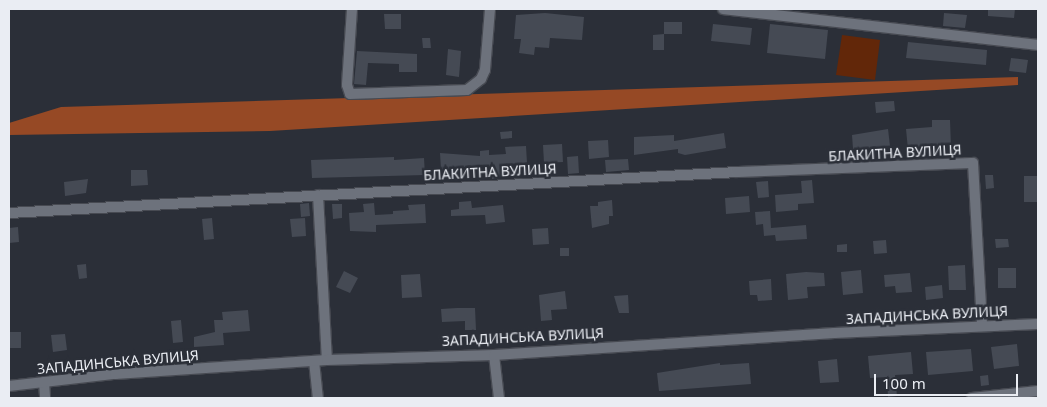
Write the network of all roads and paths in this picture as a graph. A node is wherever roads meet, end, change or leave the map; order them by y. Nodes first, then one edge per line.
1 (352, 9) edge
2 (490, 9) edge
3 (723, 9) edge
4 (1038, 45) edge
5 (318, 195) junction
6 (9, 212) edge
7 (1038, 324) edge
8 (982, 326) junction
9 (494, 355) junction
10 (327, 360) junction
11 (314, 361) junction
12 (44, 382) junction
13 (9, 386) edge
14 (1038, 391) edge
15 (45, 398) edge
16 (318, 398) edge
17 (499, 398) edge
18 (972, 398) edge

1 - 2 street
3 - 4 street
5 - 6 street, БЛАКИТНА ВУЛИЦЯ
5 - 8 street, БЛАКИТНА ВУЛИЦЯ
5 - 10 street
7 - 8 street, ЗАПАДИНСЬКА ВУЛИЦЯ
8 - 9 street, ЗАПАДИНСЬКА ВУЛИЦЯ
9 - 10 street, ЗАПАДИНСЬКА ВУЛИЦЯ
9 - 17 street
10 - 11 street, ЗАПАДИНСЬКА ВУЛИЦЯ
11 - 12 street, ЗАПАДИНСЬКА ВУЛИЦЯ
11 - 16 street
12 - 13 street, ЗАПАДИНСЬКА ВУЛИЦЯ
12 - 15 street
14 - 18 street

